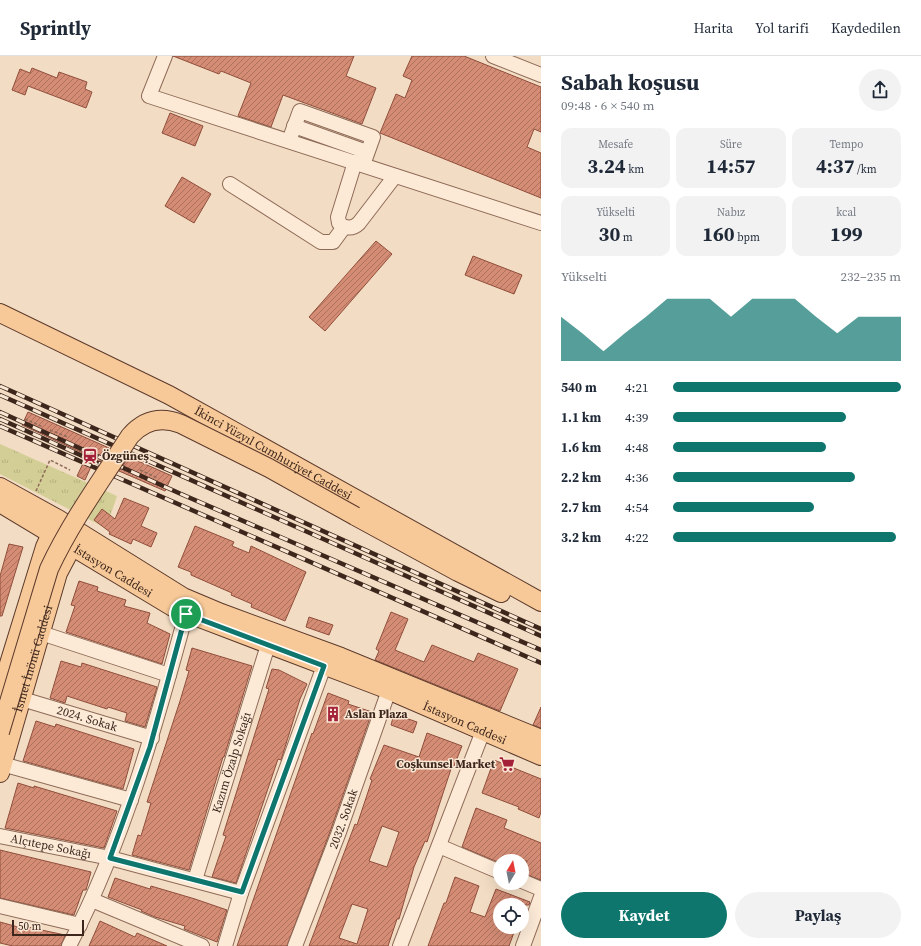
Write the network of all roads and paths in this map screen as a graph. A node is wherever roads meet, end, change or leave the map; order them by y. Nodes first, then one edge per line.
1 (165, 56) edge
2 (493, 56) edge
3 (541, 75) edge
4 (289, 141) junction
5 (362, 160) junction
6 (395, 176) junction
7 (230, 184) dead end
8 (541, 223) edge
9 (344, 227) junction
10 (0, 313) edge
11 (25, 419) dead end
12 (43, 427) dead end
13 (50, 430) dead end
14 (68, 437) dead end
15 (70, 470) dead end
16 (140, 470) dead end
17 (158, 478) dead end
18 (0, 487) edge
19 (0, 504) edge
20 (30, 505) junction
21 (54, 527) junction
22 (75, 540) junction
23 (541, 602) edge
24 (541, 608) edge
25 (186, 614) junction
26 (41, 633) junction
27 (268, 645) junction
28 (3, 666) edge
29 (324, 666) junction
30 (169, 675) junction
31 (389, 690) junction
32 (0, 693) edge
33 (22, 699) junction
34 (483, 731) junction
35 (0, 732) edge
36 (152, 738) junction
37 (541, 739) edge
38 (541, 756) edge
39 (1, 769) edge
40 (131, 800) junction
41 (0, 836) edge
42 (438, 846) junction
43 (110, 858) junction
44 (493, 869) edge
45 (194, 880) junction
46 (529, 884) edge
47 (541, 889) edge
48 (242, 892) junction
49 (541, 897) edge
50 (92, 900) junction
51 (0, 906) edge
52 (80, 925) junction
53 (69, 946) edge
54 (202, 946) edge
55 (225, 946) edge
56 (295, 946) edge
57 (400, 946) edge
58 (523, 946) edge

1 - 4 street
2 - 3 street
4 - 5 street
4 - 5 street
5 - 6 street
5 - 9 street
6 - 8 street
6 - 9 street
7 - 9 street
10 - 23 main road, İkinci Yüzyıl Cumhuriyet Caddesi
11 - 12 path
13 - 14 path
15 - 20 path
16 - 17 path
18 - 20 main road, İstasyon Caddesi
19 - 21 main road, İstasyon Caddesi
20 - 21 main road, İstasyon Caddesi
21 - 22 main road, İstasyon Caddesi
21 - 28 main road, İsmet İnönü Caddesi
22 - 25 main road, İstasyon Caddesi
22 - 26 main road, İsmet İnönü Caddesi
22 - 37 main road, İstasyon Caddesi
24 - 35 main road, bridge
25 - 27 main road, İstasyon Caddesi
25 - 30 street
26 - 30 street
26 - 33 main road, İsmet İnönü Caddesi
27 - 29 main road, İstasyon Caddesi
27 - 45 street, Kazım Özalp Sokağı
28 - 32 main road, İsmet İnönü Caddesi
29 - 31 main road, İstasyon Caddesi
29 - 48 street
30 - 36 street
31 - 34 main road, İstasyon Caddesi
31 - 56 street, 2032. Sokak
33 - 36 street, 2024. Sokak
33 - 39 main road, İsmet İnönü Caddesi
34 - 38 main road, İstasyon Caddesi
34 - 42 street
36 - 40 street
39 - 40 street
40 - 43 street
41 - 43 street, Alçıtepe Sokağı
42 - 44 street
42 - 57 street
43 - 45 street, Alçıtepe Sokağı
43 - 50 street
45 - 48 street, Alçıtepe Sokağı
46 - 47 street
48 - 55 street
49 - 58 street
50 - 52 street
50 - 54 street
51 - 52 street
52 - 53 street

